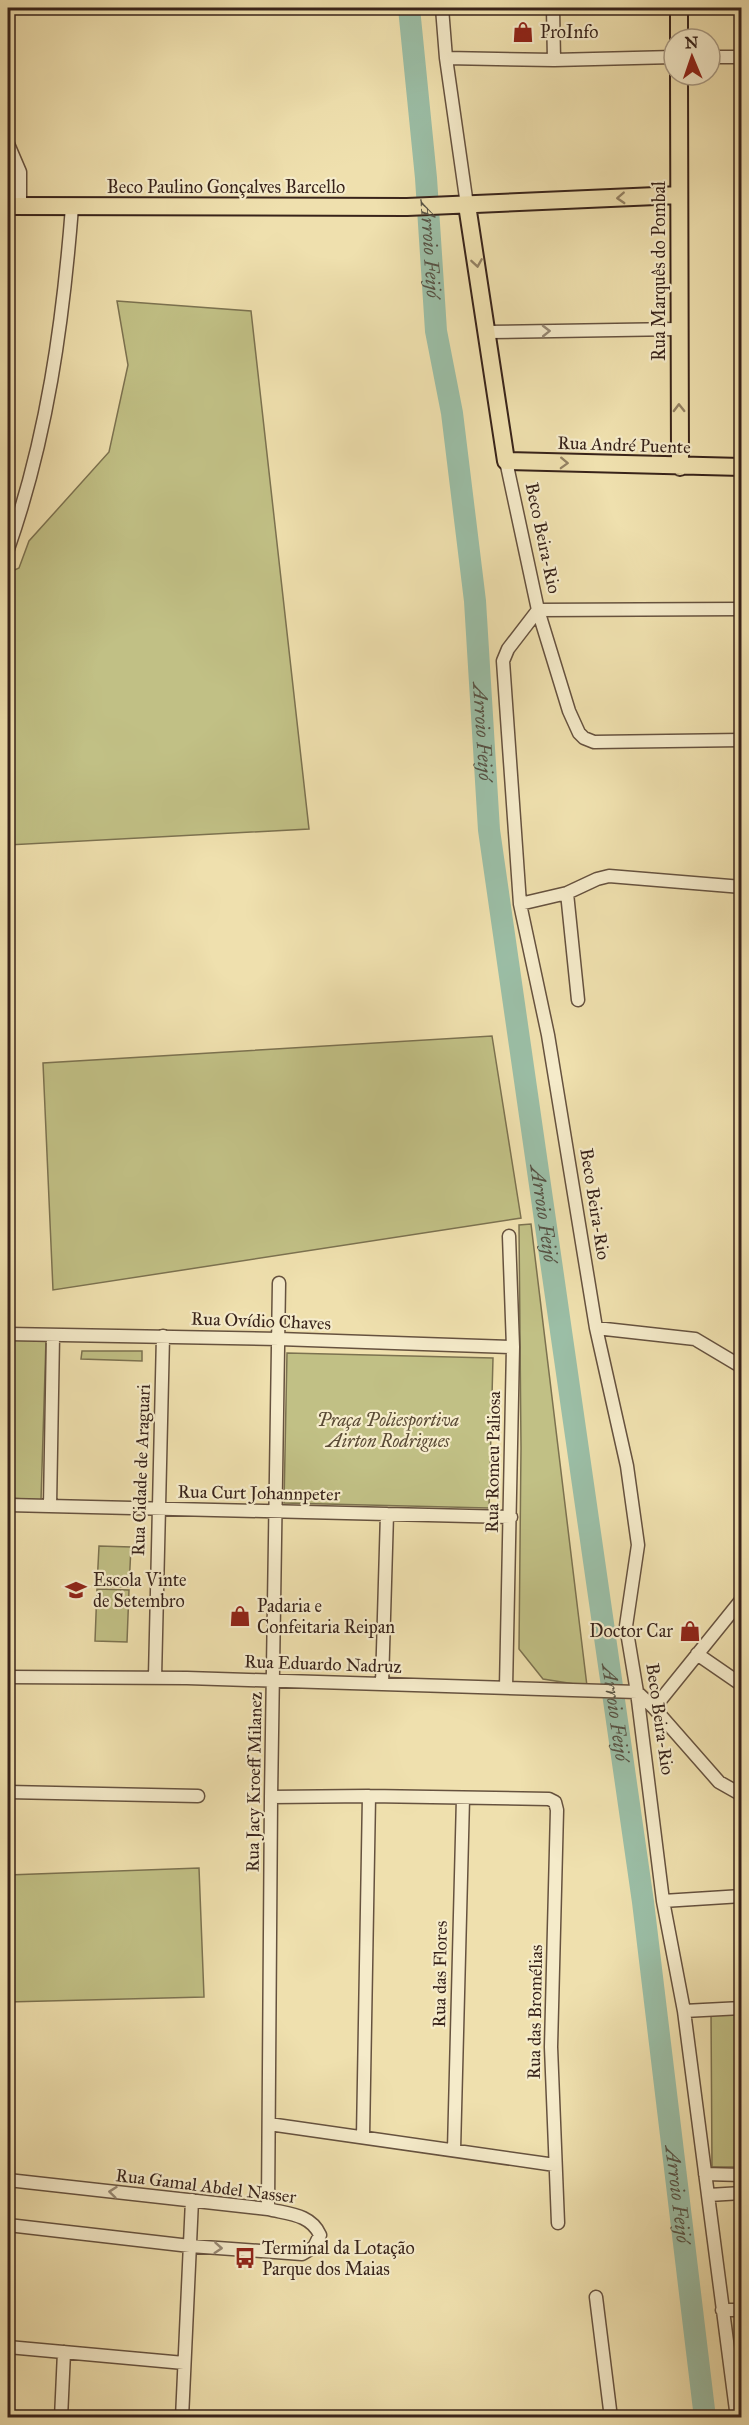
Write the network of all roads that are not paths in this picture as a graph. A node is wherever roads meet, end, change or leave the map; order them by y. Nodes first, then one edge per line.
1 (442, 8) edge
2 (553, 8) edge
3 (679, 8) edge
4 (679, 27) edge
5 (662, 57) edge
6 (722, 57) edge
7 (741, 57) edge
8 (446, 58) junction
9 (554, 60) junction
10 (679, 87) edge
11 (8, 144) edge
12 (679, 195) junction
13 (467, 205) junction
14 (14, 207) edge
15 (72, 207) junction
16 (678, 329) junction
17 (488, 332) junction
18 (506, 461) junction
19 (680, 466) junction
20 (741, 467) edge
21 (8, 549) edge
22 (741, 609) edge
23 (538, 610) junction
24 (741, 740) edge
25 (741, 887) edge
26 (567, 893) junction
27 (520, 904) junction
28 (578, 1000) dead end
29 (509, 1236) dead end
30 (279, 1283) dead end
31 (596, 1328) junction
32 (8, 1334) edge
33 (53, 1336) junction
34 (163, 1336) junction
35 (279, 1339) junction
36 (513, 1347) junction
37 (741, 1367) edge
38 (8, 1504) edge
39 (50, 1506) junction
40 (158, 1509) junction
41 (275, 1512) junction
42 (387, 1514) junction
43 (511, 1517) junction
44 (741, 1599) edge
45 (697, 1654) junction
46 (8, 1677) edge
47 (155, 1677) junction
48 (273, 1680) junction
49 (382, 1684) junction
50 (741, 1685) edge
51 (506, 1688) junction
52 (633, 1692) junction
53 (654, 1707) junction
54 (8, 1792) edge
55 (741, 1795) edge
56 (198, 1796) dead end
57 (369, 1796) junction
58 (271, 1797) junction
59 (463, 1798) junction
60 (741, 1896) edge
61 (663, 1901) junction
62 (741, 2008) edge
63 (684, 2011) junction
64 (269, 2124) junction
65 (363, 2137) junction
66 (454, 2150) junction
67 (555, 2165) junction
68 (705, 2174) junction
69 (741, 2175) edge
70 (8, 2180) edge
71 (741, 2193) edge
72 (709, 2195) junction
73 (192, 2200) junction
74 (268, 2209) junction
75 (558, 2223) dead end
76 (8, 2225) edge
77 (190, 2246) junction
78 (596, 2296) dead end
79 (722, 2310) junction
80 (741, 2310) edge
81 (8, 2347) edge
82 (64, 2352) junction
83 (184, 2362) junction
84 (737, 2387) edge
85 (61, 2418) edge
86 (182, 2418) edge
87 (611, 2418) edge
88 (737, 2418) edge

1 - 8 street, Beco Beira-Rio
2 - 9 street
3 - 4 main road
5 - 9 street
6 - 7 street
8 - 9 street
8 - 13 street, Beco Beira-Rio
10 - 12 main road, Rua Marquês do Pombal
11 - 14 street
12 -> 13 main road, Beco Paulino Gonçalves Barcello
12 - 16 main road, Rua Marquês do Pombal
13 - 15 main road, Beco Paulino Gonçalves Barcello
13 -> 17 main road, Beco Beira-Rio
14 - 15 main road, Beco Paulino Gonçalves Barcello
15 - 21 street
17 -> 16 street
19 -> 16 main road, Rua Marquês do Pombal
17 - 18 main road, Beco Beira-Rio
18 -> 19 main road, Rua André Puente
18 - 23 street, Beco Beira-Rio
19 - 20 main road, Rua André Puente
22 - 23 street
23 - 24 street
23 - 27 street, Beco Beira-Rio
25 - 26 street
26 - 27 street
26 - 28 street
27 - 31 street, Beco Beira-Rio
29 - 36 street, Rua Romeu Paliosa
30 - 35 street, Rua Jacy Kroeff Milanez
31 - 37 street
31 - 52 street, Beco Beira-Rio
32 - 33 street, Rua Ovídio Chaves
33 - 34 street, Rua Ovídio Chaves
33 - 39 street
34 - 35 street, Rua Ovídio Chaves
34 - 40 street, Rua Cidade de Araguari
35 - 36 street, Rua Ovídio Chaves
35 - 41 street, Rua Jacy Kroeff Milanez
36 - 43 street, Rua Romeu Paliosa
38 - 39 street, Rua Curt Johannpeter
39 - 40 street, Rua Curt Johannpeter
40 - 41 street, Rua Curt Johannpeter
40 - 47 street, Rua Cidade de Araguari
41 - 42 street, Rua Curt Johannpeter
41 - 48 street, Rua Jacy Kroeff Milanez
42 - 43 street, Rua Curt Johannpeter
42 - 49 street
43 - 51 street, Rua Romeu Paliosa
44 - 45 street
45 - 50 street
45 - 53 street
46 - 47 street, Rua Eduardo Nadruz
47 - 48 street, Rua Eduardo Nadruz
48 - 49 street, Rua Eduardo Nadruz
48 - 58 street, Rua Jacy Kroeff Milanez
49 - 51 street, Rua Eduardo Nadruz
51 - 52 street, Rua Eduardo Nadruz
52 - 53 street
52 - 61 street, Beco Beira-Rio
53 - 55 street
54 - 56 street
57 - 58 street
57 - 59 street
57 - 65 street
58 - 64 street, Rua Jacy Kroeff Milanez
59 - 66 street, Rua das Flores
59 - 67 street, Rua das Bromélias
60 - 61 street
61 - 63 street, Beco Beira-Rio
62 - 63 street
63 - 68 street, Beco Beira-Rio
64 - 65 street
64 - 74 street, Rua Jacy Kroeff Milanez
65 - 66 street
66 - 67 street
67 - 75 street, Rua das Bromélias
68 - 69 street
68 - 72 street, Beco Beira-Rio
73 -> 70 street, Rua Gamal Abdel Nasser
71 - 72 street
72 - 79 street, Beco Beira-Rio
73 - 74 street, Rua Gamal Abdel Nasser
73 - 77 street
77 -> 74 street, Rua Gamal Abdel Nasser
76 - 77 street, Rua Gamal Abdel Nasser
77 - 83 street
78 - 87 street
79 - 80 street
79 - 84 street, Beco Beira-Rio
81 - 82 street
82 - 83 street
82 - 85 street
83 - 86 street
84 - 88 street, Beco Beira-Rio

